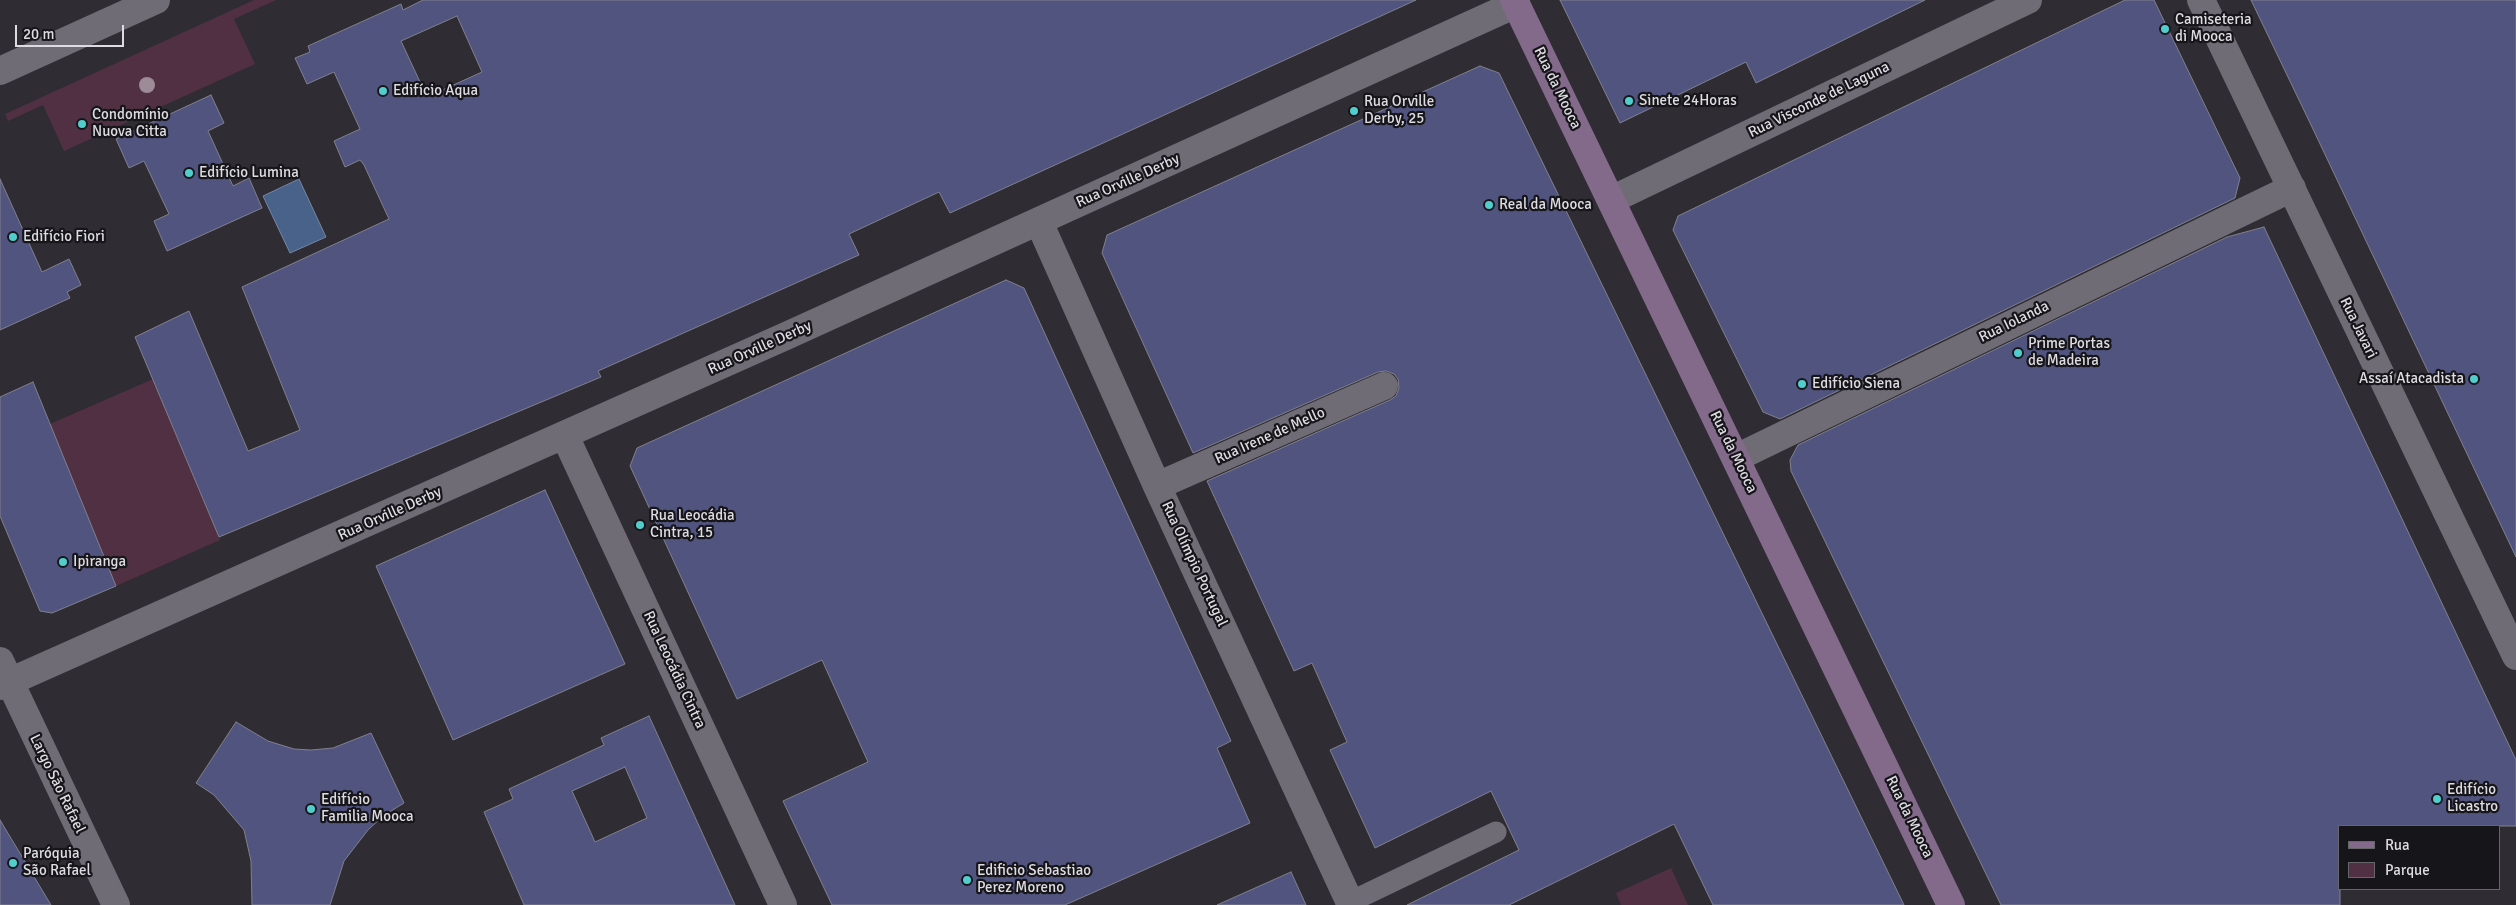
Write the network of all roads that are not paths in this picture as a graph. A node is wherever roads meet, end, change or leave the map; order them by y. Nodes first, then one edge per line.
1 (156, 0) edge
2 (2028, 0) edge
3 (2201, 0) edge
4 (1515, 2) edge
5 (0, 71) edge
6 (2292, 188) junction
7 (1611, 200) junction
8 (1040, 222) junction
9 (1384, 386) dead end
10 (565, 436) junction
11 (1736, 458) junction
12 (1157, 486) junction
13 (2516, 656) edge
14 (3, 677) edge
15 (1496, 832) dead end
16 (1351, 904) edge
17 (116, 905) edge
18 (783, 905) edge
19 (1951, 905) edge

1 - 5 street
2 - 7 street, Rua Visconde de Laguna
3 - 6 street, Rua Javari
4 - 7 main road, Rua da Mooca
4 - 8 street, Rua Orville Derby
6 - 11 street, Rua Iolanda
6 - 13 street, Rua Javari
7 - 11 main road, Rua da Mooca
8 - 10 street, Rua Orville Derby
8 - 12 street, Rua Olímpio Portugal
9 - 12 street, Rua Irene de Mello
10 - 14 street, Rua Orville Derby
10 - 18 street, Rua Leocádia Cintra
11 - 19 main road, Rua da Mooca
12 - 16 street, Rua Olímpio Portugal
14 - 17 street, Largo São Rafael
15 - 16 lane

